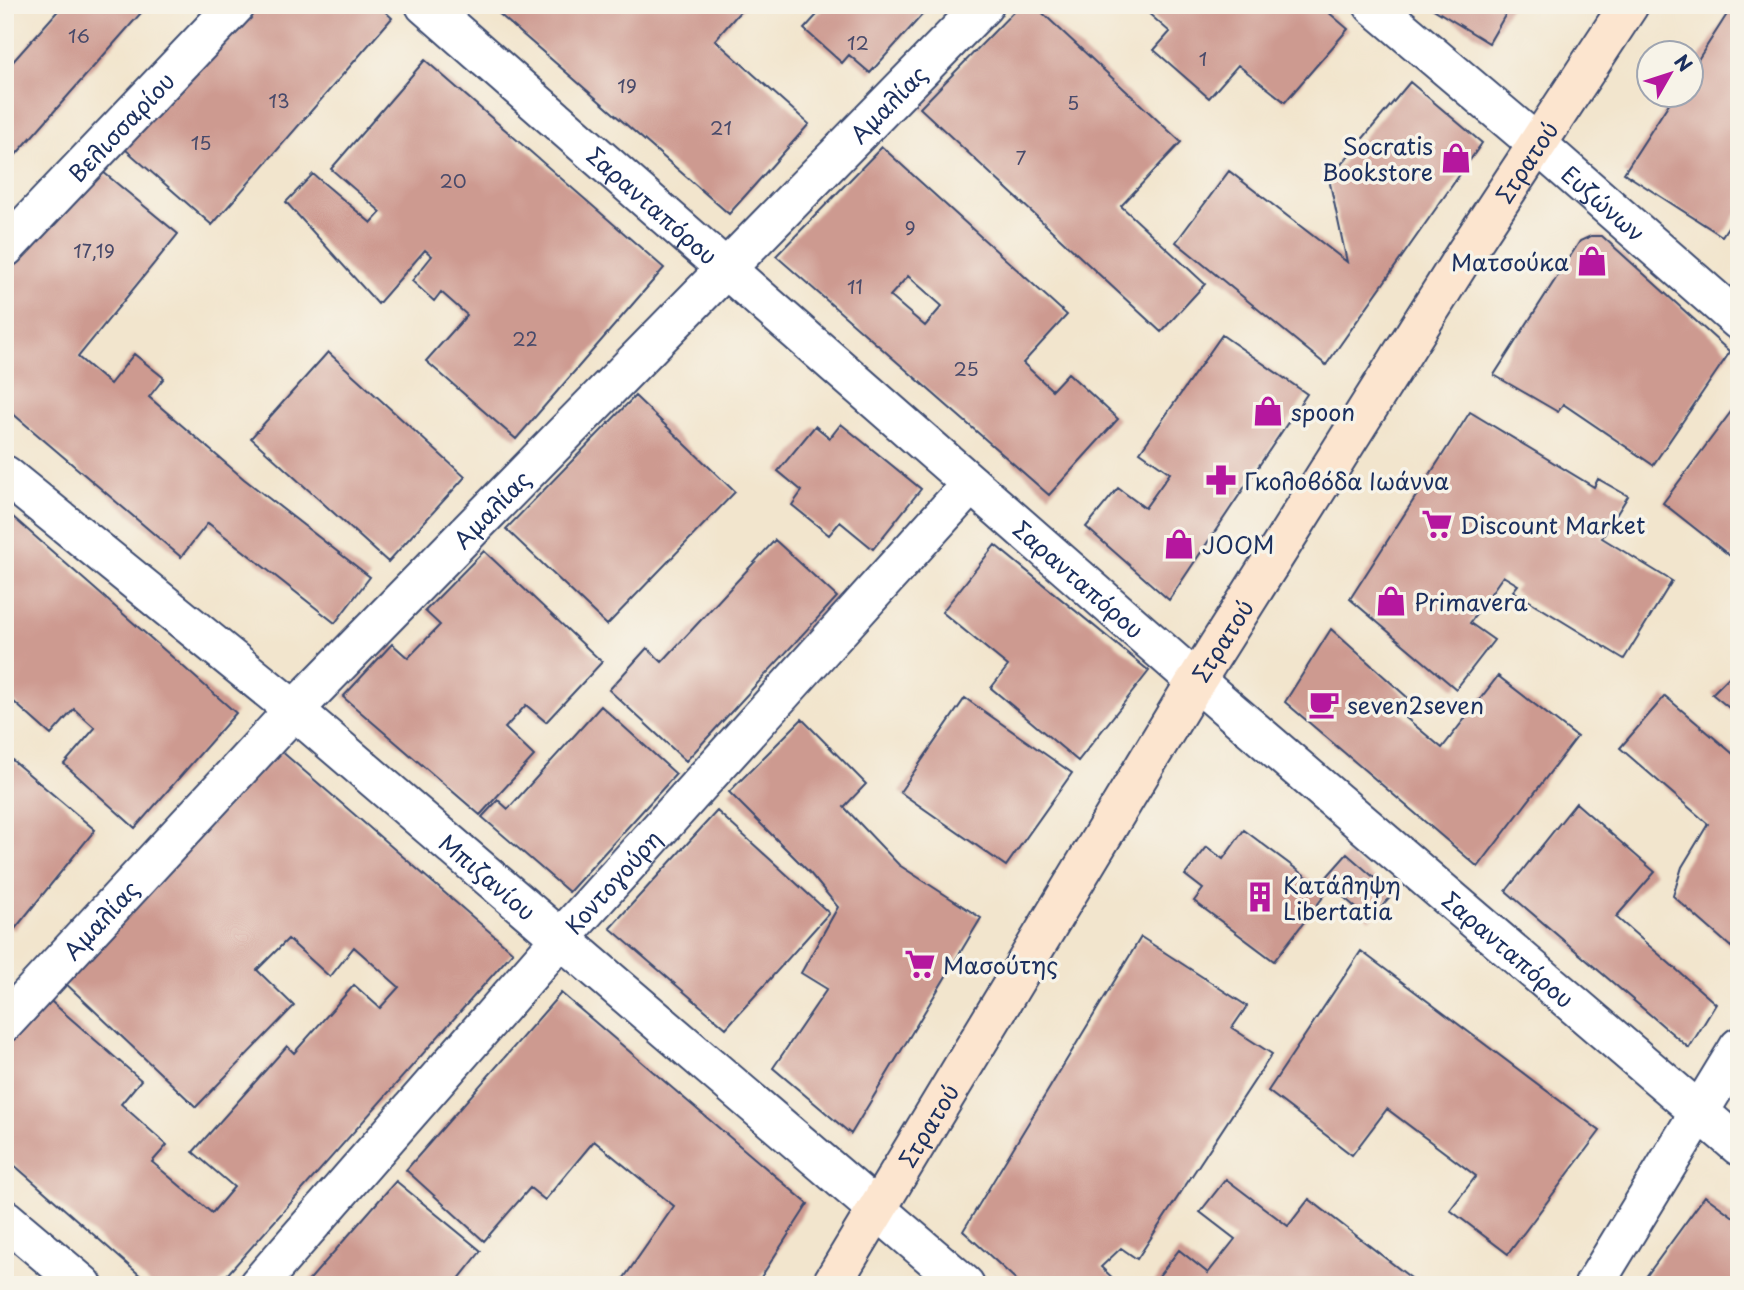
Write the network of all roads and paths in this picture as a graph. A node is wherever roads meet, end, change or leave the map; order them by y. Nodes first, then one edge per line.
1 (236, 5) edge
2 (425, 5) edge
3 (984, 5) edge
4 (1373, 5) edge
5 (1629, 5) edge
6 (1537, 144) junction
7 (5, 248) edge
8 (727, 269) junction
9 (1739, 321) edge
10 (5, 475) edge
11 (971, 484) junction
12 (1196, 681) junction
13 (295, 710) junction
14 (561, 938) junction
15 (5, 1021) edge
16 (1739, 1047) edge
17 (1699, 1112) junction
18 (1739, 1146) edge
19 (878, 1209) junction
20 (5, 1219) edge
21 (83, 1285) edge
22 (258, 1285) edge
23 (831, 1285) edge
24 (965, 1285) edge
25 (1594, 1285) edge

1 - 7 street, Βελισσαρίου
2 - 8 street, Σαρανταπόρου
3 - 8 street, Αμαλίας
4 - 6 street, Ευζώνων
5 - 6 main road, Στρατού
6 - 9 street, Ευζώνων
6 - 12 main road, Στρατού
8 - 11 street, Σαρανταπόρου
8 - 13 street, Αμαλίας
10 - 13 street, Μπιζανίου
11 - 12 street, Σαρανταπόρου
11 - 14 street, Κοντογούρη
12 - 17 street, Σαρανταπόρου
12 - 19 main road, Στρατού
13 - 14 street, Μπιζανίου
13 - 15 street, Αμαλίας
14 - 19 street, Μπιζανίου
14 - 22 street, Κοντογούρη
16 - 17 street
17 - 18 street, Σαρανταπόρου
17 - 25 street
19 - 23 main road, Στρατού
19 - 24 street, Μπιζανίου
20 - 21 street

